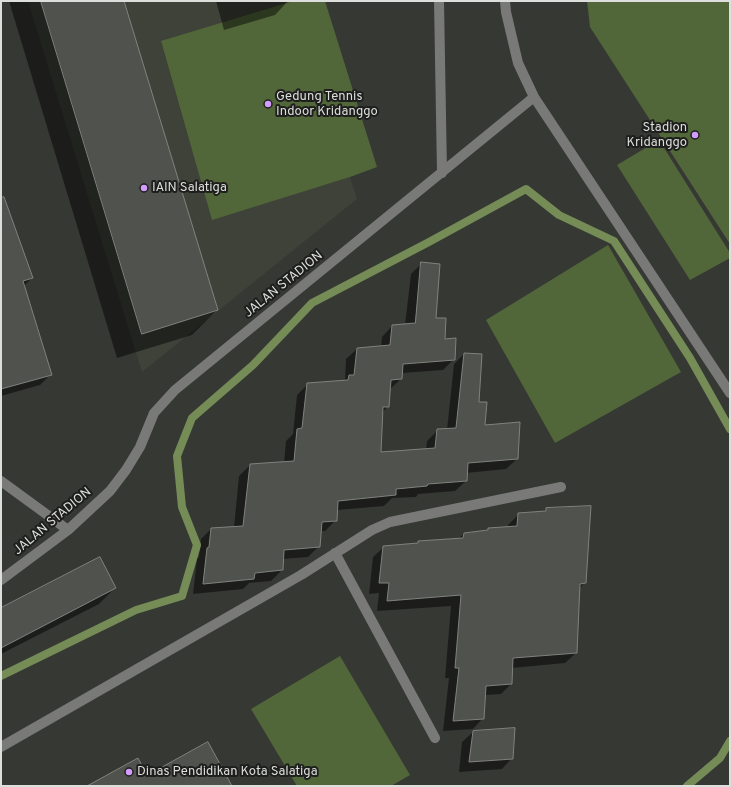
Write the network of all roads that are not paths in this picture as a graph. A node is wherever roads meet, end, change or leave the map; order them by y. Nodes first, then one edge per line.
1 (439, 1) edge
2 (505, 1) edge
3 (534, 97) junction
4 (442, 174) junction
5 (730, 393) edge
6 (1, 481) edge
7 (561, 487) dead end
8 (68, 530) junction
9 (335, 553) junction
10 (1, 580) edge
11 (435, 738) dead end
12 (1, 747) edge

1 - 4 street
2 - 3 street
3 - 4 street, JALAN STADION
3 - 5 street
4 - 8 street, JALAN STADION
6 - 8 street
7 - 9 street
8 - 10 street, JALAN STADION
9 - 11 street
9 - 12 street

